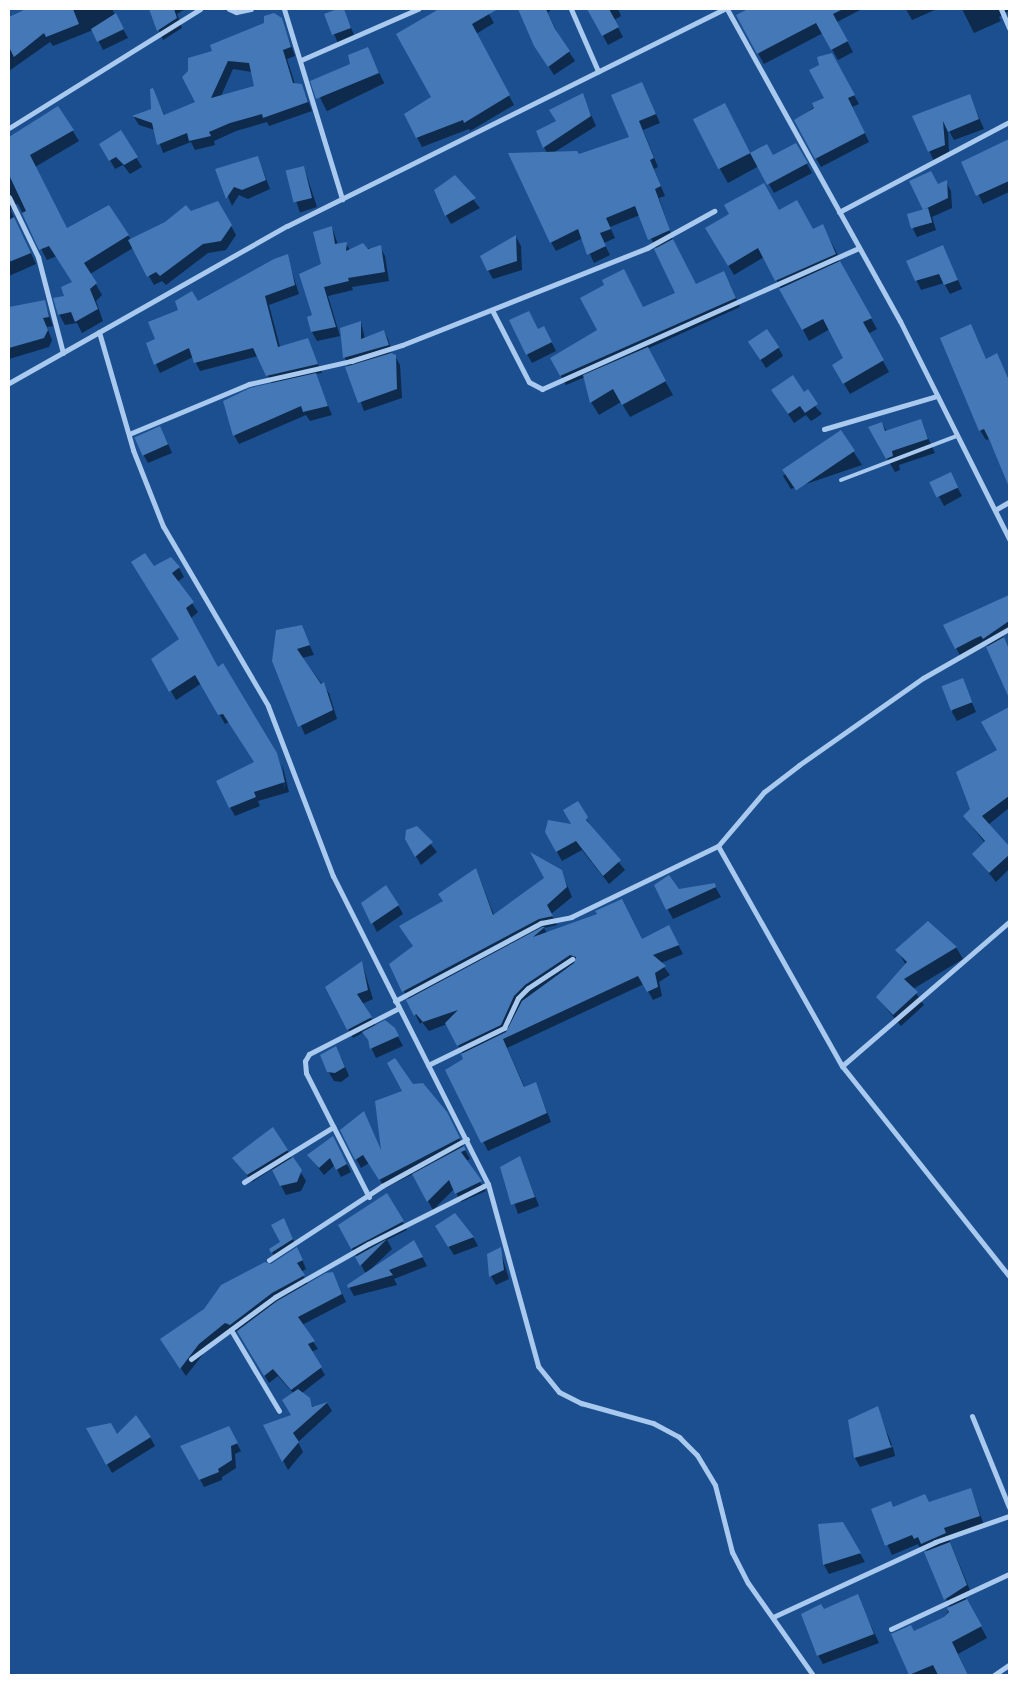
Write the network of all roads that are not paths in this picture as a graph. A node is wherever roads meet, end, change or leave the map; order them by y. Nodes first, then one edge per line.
1 (200, 9) edge
2 (229, 9) edge
3 (251, 9) edge
4 (284, 9) edge
5 (418, 9) edge
6 (571, 9) edge
7 (725, 9) edge
8 (1002, 9) edge
9 (1009, 28) edge
10 (302, 60) junction
11 (598, 71) junction
12 (1009, 122) edge
13 (9, 128) edge
14 (9, 197) edge
15 (342, 199) junction
16 (714, 211) dead end
17 (839, 212) junction
18 (859, 248) junction
19 (492, 310) junction
20 (99, 332) junction
21 (63, 353) junction
22 (9, 384) edge
23 (937, 396) junction
24 (824, 429) dead end
25 (129, 434) junction
26 (957, 436) junction
27 (841, 480) dead end
28 (1009, 502) edge
29 (995, 510) junction
30 (1009, 539) edge
31 (1009, 629) edge
32 (718, 846) junction
33 (1009, 922) edge
34 (572, 959) dead end
35 (394, 1000) junction
36 (399, 1008) junction
37 (428, 1065) junction
38 (842, 1066) junction
39 (333, 1127) junction
40 (467, 1139) junction
41 (244, 1182) dead end
42 (488, 1184) junction
43 (369, 1197) junction
44 (268, 1260) dead end
45 (1009, 1276) edge
46 (231, 1330) junction
47 (191, 1359) dead end
48 (279, 1411) dead end
49 (972, 1416) dead end
50 (1009, 1507) edge
51 (1009, 1516) edge
52 (1009, 1574) edge
53 (773, 1616) junction
54 (891, 1629) dead end
55 (1009, 1666) edge
56 (813, 1675) edge
57 (994, 1675) edge

1 - 13 street
2 - 3 street
4 - 10 street
5 - 10 street
6 - 11 street
7 - 11 street
7 - 17 street
8 - 9 street
10 - 15 street
11 - 15 street
12 - 17 street
14 - 21 street
15 - 20 street
16 - 19 street
17 - 18 street
18 - 19 street
18 - 23 street
19 - 25 street
20 - 21 street
20 - 25 street
21 - 22 street
23 - 24 street
23 - 26 street
25 - 35 street
26 - 27 lane
26 - 29 street
28 - 29 street
29 - 30 street
31 - 32 street
32 - 35 street
32 - 38 street
33 - 38 street
34 - 37 street
35 - 36 street
36 - 37 street
36 - 39 street
37 - 40 street
38 - 45 street
39 - 41 street
39 - 43 street
40 - 42 street
40 - 43 street
42 - 46 street
42 - 53 street
43 - 44 street
46 - 47 street
46 - 48 street
49 - 50 street
51 - 53 street
52 - 54 street
53 - 56 street
55 - 57 street

